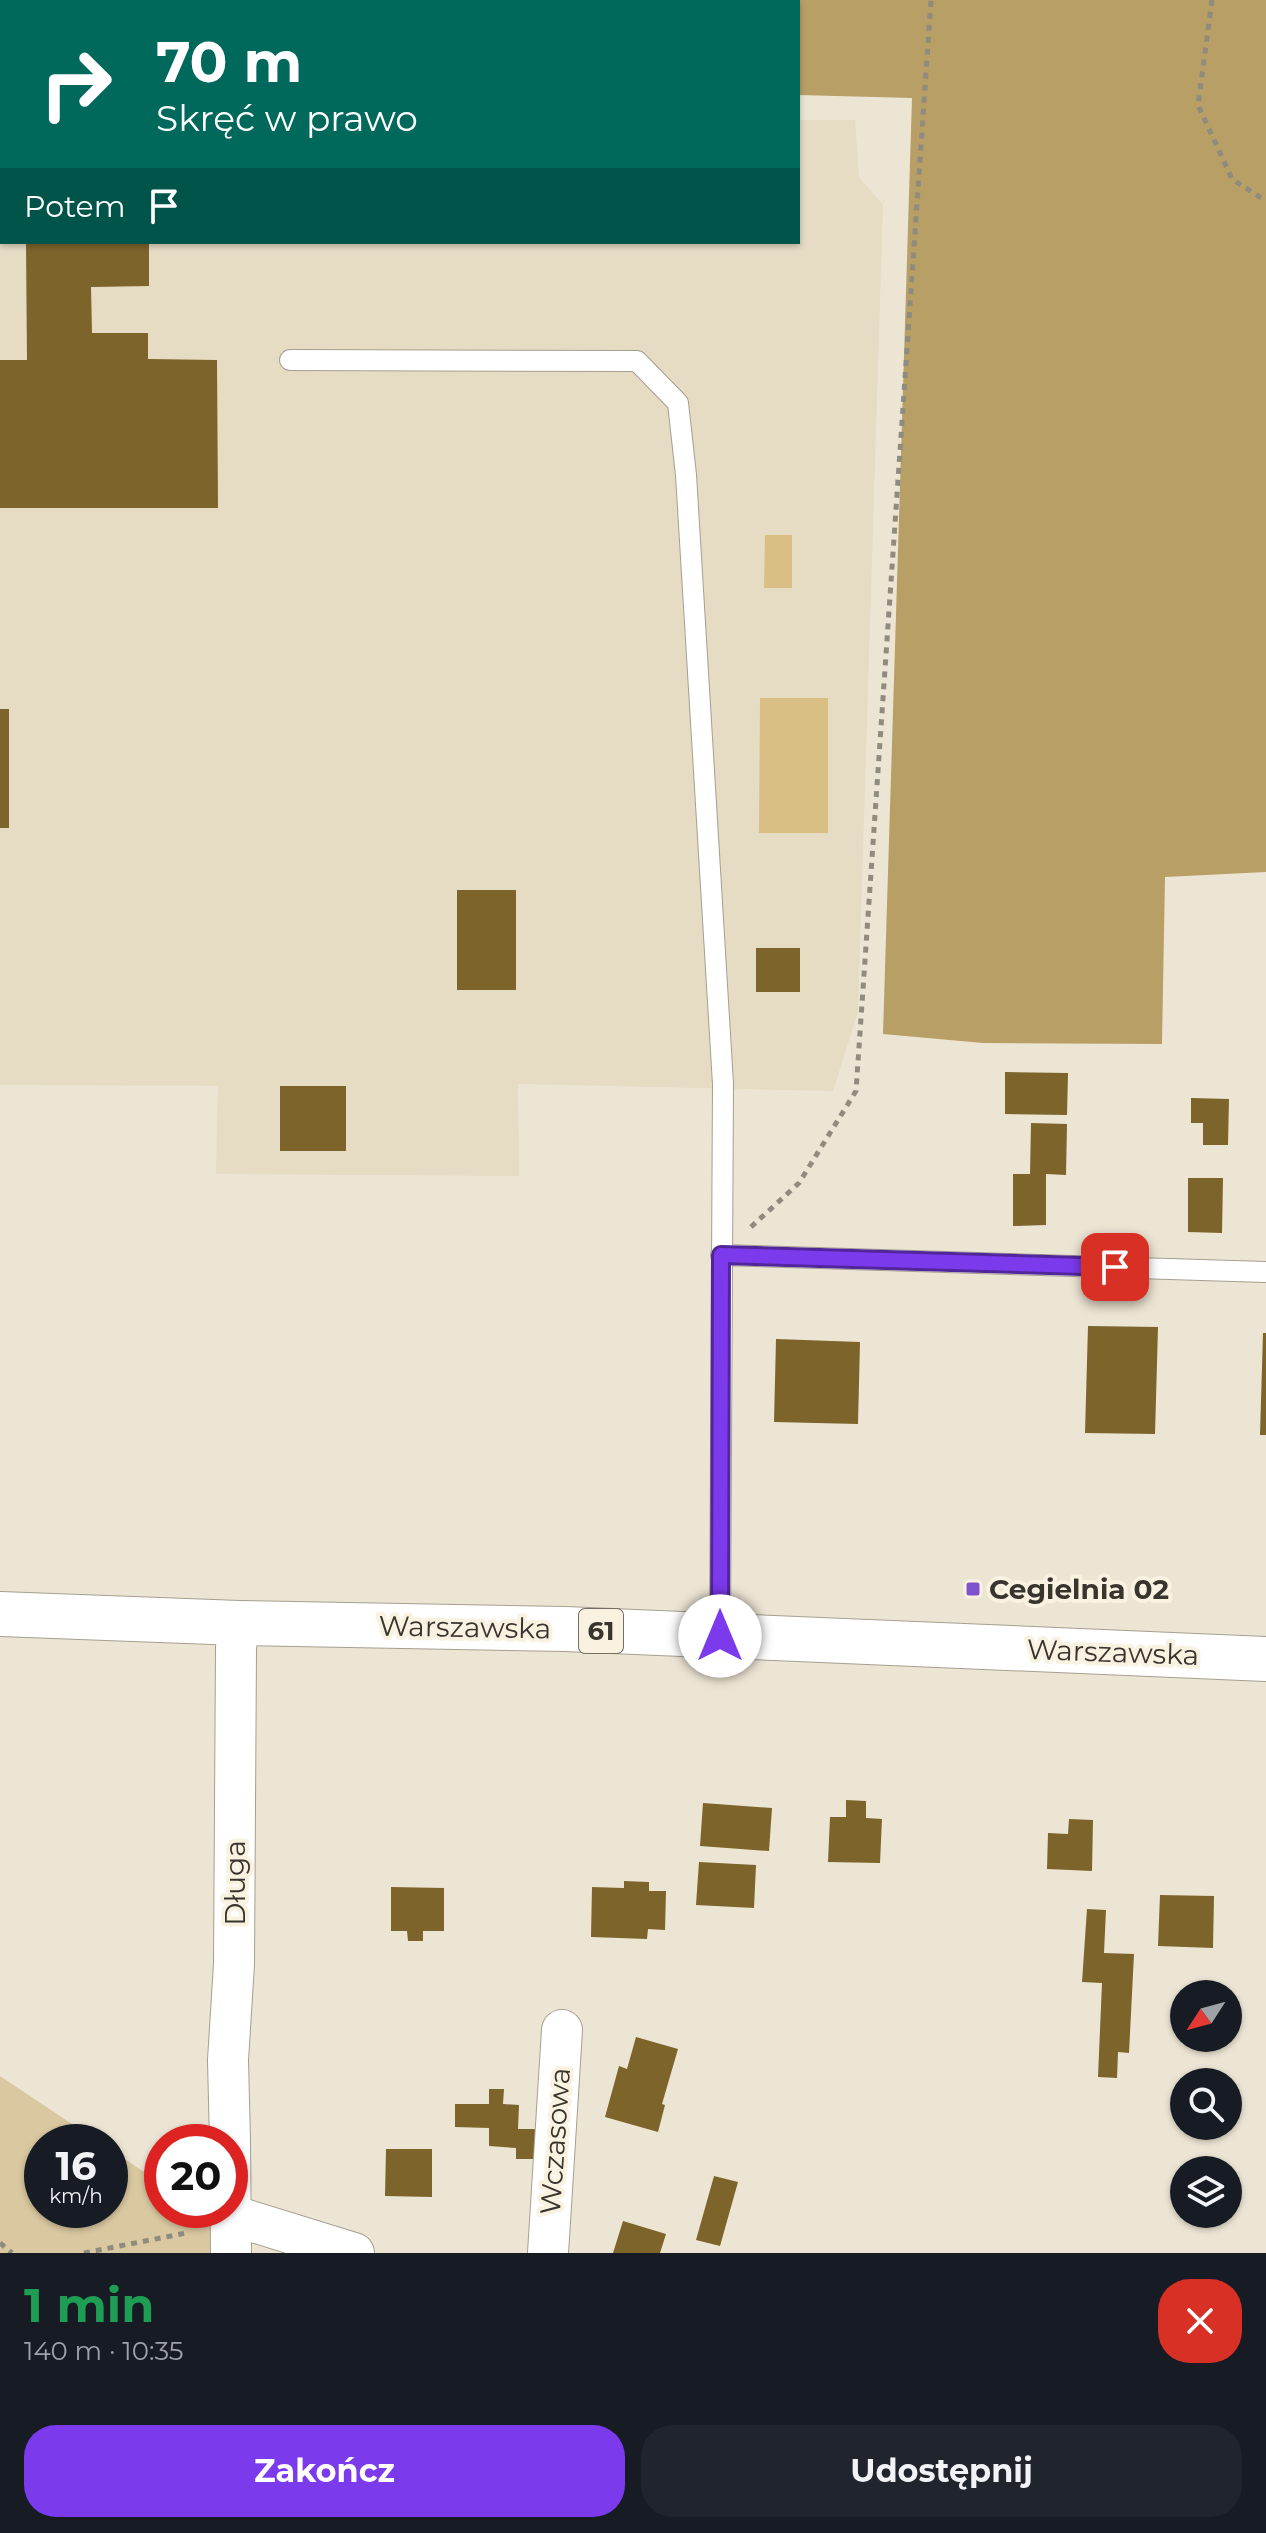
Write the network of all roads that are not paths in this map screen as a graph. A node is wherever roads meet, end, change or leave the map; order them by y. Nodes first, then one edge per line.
1 (290, 360) dead end
2 (721, 1255) junction
3 (1266, 1272) edge
4 (0, 1614) edge
5 (239, 1623) junction
6 (720, 1636) junction
7 (1266, 1659) edge
8 (562, 2030) dead end
9 (230, 2124) edge
10 (231, 2234) edge
11 (354, 2253) edge
12 (548, 2253) edge

1 - 2 lane
2 - 3 lane
2 - 6 lane
4 - 5 main road, Warszawska / 61
5 - 6 main road, Warszawska / 61
5 - 9 street, Długa
6 - 7 main road, Warszawska / 61
8 - 12 street, Wczasowa
10 - 11 street

